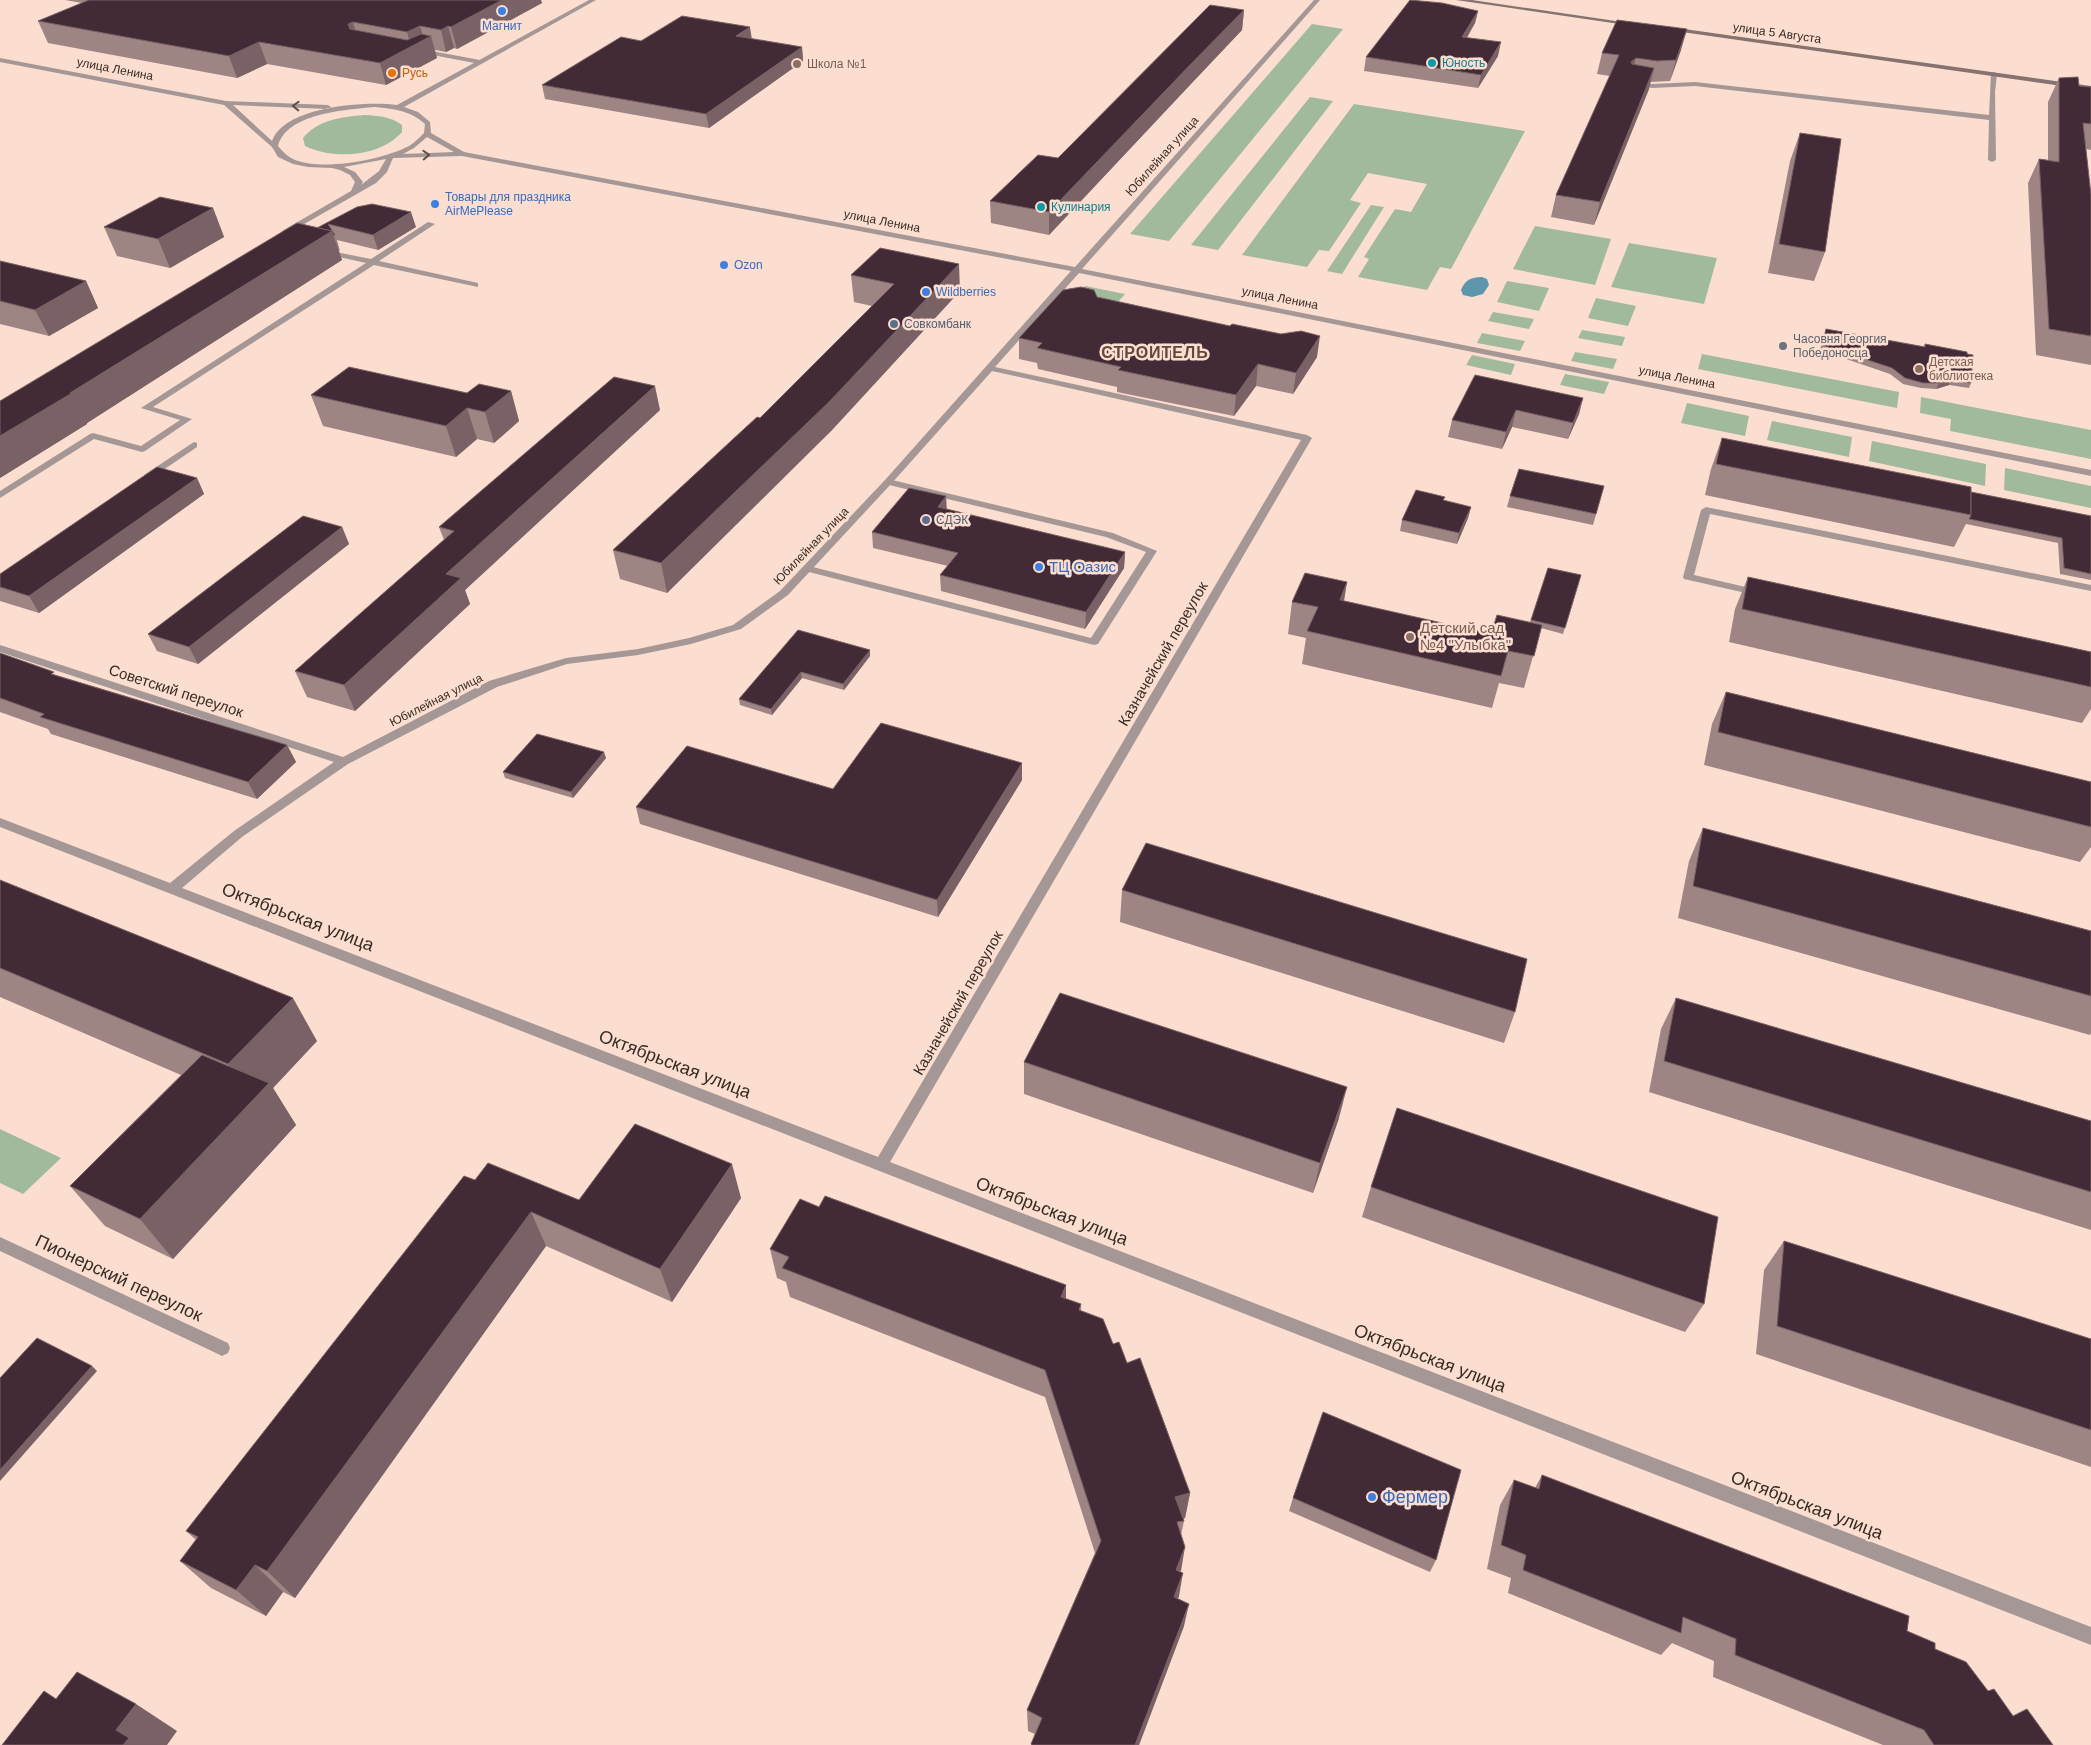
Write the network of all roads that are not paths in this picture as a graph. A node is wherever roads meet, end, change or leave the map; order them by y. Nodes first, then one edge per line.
1 (593, 0) edge
2 (1316, 0) edge
3 (1459, 0) edge
4 (1638, 25) edge
5 (1657, 28) edge
6 (414, 58) edge
7 (0, 60) edge
8 (480, 62) junction
9 (1994, 74) junction
10 (1630, 83) edge
11 (2091, 88) edge
12 (226, 103) junction
13 (345, 108) junction
14 (399, 108) junction
15 (1993, 118) junction
16 (426, 134) junction
17 (274, 146) junction
18 (462, 154) junction
19 (390, 156) junction
20 (1992, 160) dead end
21 (330, 166) junction
22 (355, 191) junction
23 (431, 224) dead end
24 (273, 240) edge
25 (318, 250) edge
26 (372, 262) junction
27 (1077, 270) junction
28 (475, 285) dead end
29 (990, 368) junction
30 (194, 445) dead end
31 (2091, 473) edge
32 (888, 482) junction
33 (137, 484) edge
34 (0, 495) edge
35 (809, 569) junction
36 (2091, 588) edge
37 (1773, 596) edge
38 (0, 648) edge
39 (344, 761) junction
40 (0, 822) edge
41 (172, 889) junction
42 (881, 1165) junction
43 (0, 1244) edge
44 (222, 1348) dead end
45 (2091, 1636) edge

1 - 8 street
2 - 27 street, Юбилейная улица
3 - 4 street
5 - 9 street, улица 5 Августа
6 - 8 street
7 - 12 street, улица Ленина
8 - 14 street
9 - 11 street, улица 5 Августа
9 - 15 street
10 - 15 street
13 -> 12 street, улица Ленина
12 - 17 street
13 - 14 street
13 - 17 street
14 - 16 street
15 - 20 street
16 - 18 street
16 - 19 street
17 - 21 street
19 -> 18 street
18 - 27 street, улица Ленина
19 - 21 street
19 - 22 street
21 - 22 street
22 - 24 street
23 - 26 street
25 - 26 street
26 - 28 street
26 - 34 street
27 - 29 street, Юбилейная улица
27 - 31 street, улица Ленина
29 - 32 street, Юбилейная улица
29 - 42 street, Казначейский переулок
30 - 33 street
32 - 35 street, Юбилейная улица
32 - 35 street
35 - 39 street, Юбилейная улица
36 - 37 street
38 - 39 street, Советский переулок
39 - 41 street, Юбилейная улица
40 - 41 street, Октябрьская улица
41 - 42 street, Октябрьская улица
42 - 45 street, Октябрьская улица
43 - 44 street, Пионерский переулок

